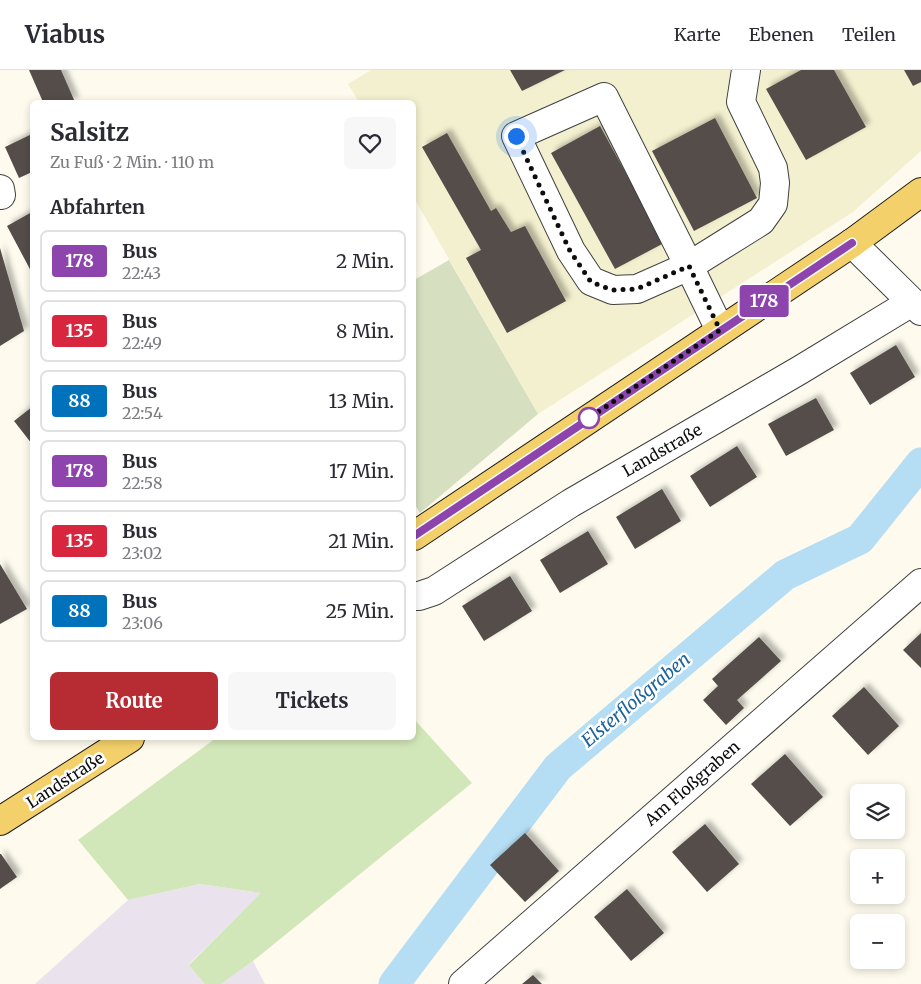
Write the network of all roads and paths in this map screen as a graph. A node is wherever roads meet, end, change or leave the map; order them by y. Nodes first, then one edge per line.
1 (746, 70) edge
2 (921, 192) edge
3 (852, 243) junction
4 (689, 266) junction
5 (917, 307) edge
6 (720, 330) junction
7 (416, 535) edge
8 (921, 583) edge
9 (416, 596) edge
10 (127, 740) edge
11 (0, 821) edge
12 (463, 984) edge

1 - 4 street
2 - 3 main road
3 - 5 street
3 - 6 main road
4 - 4 street
4 - 6 street
5 - 9 street, Landstraße
6 - 7 main road
8 - 12 street, Am Floßgraben
10 - 11 main road, Landstraße

